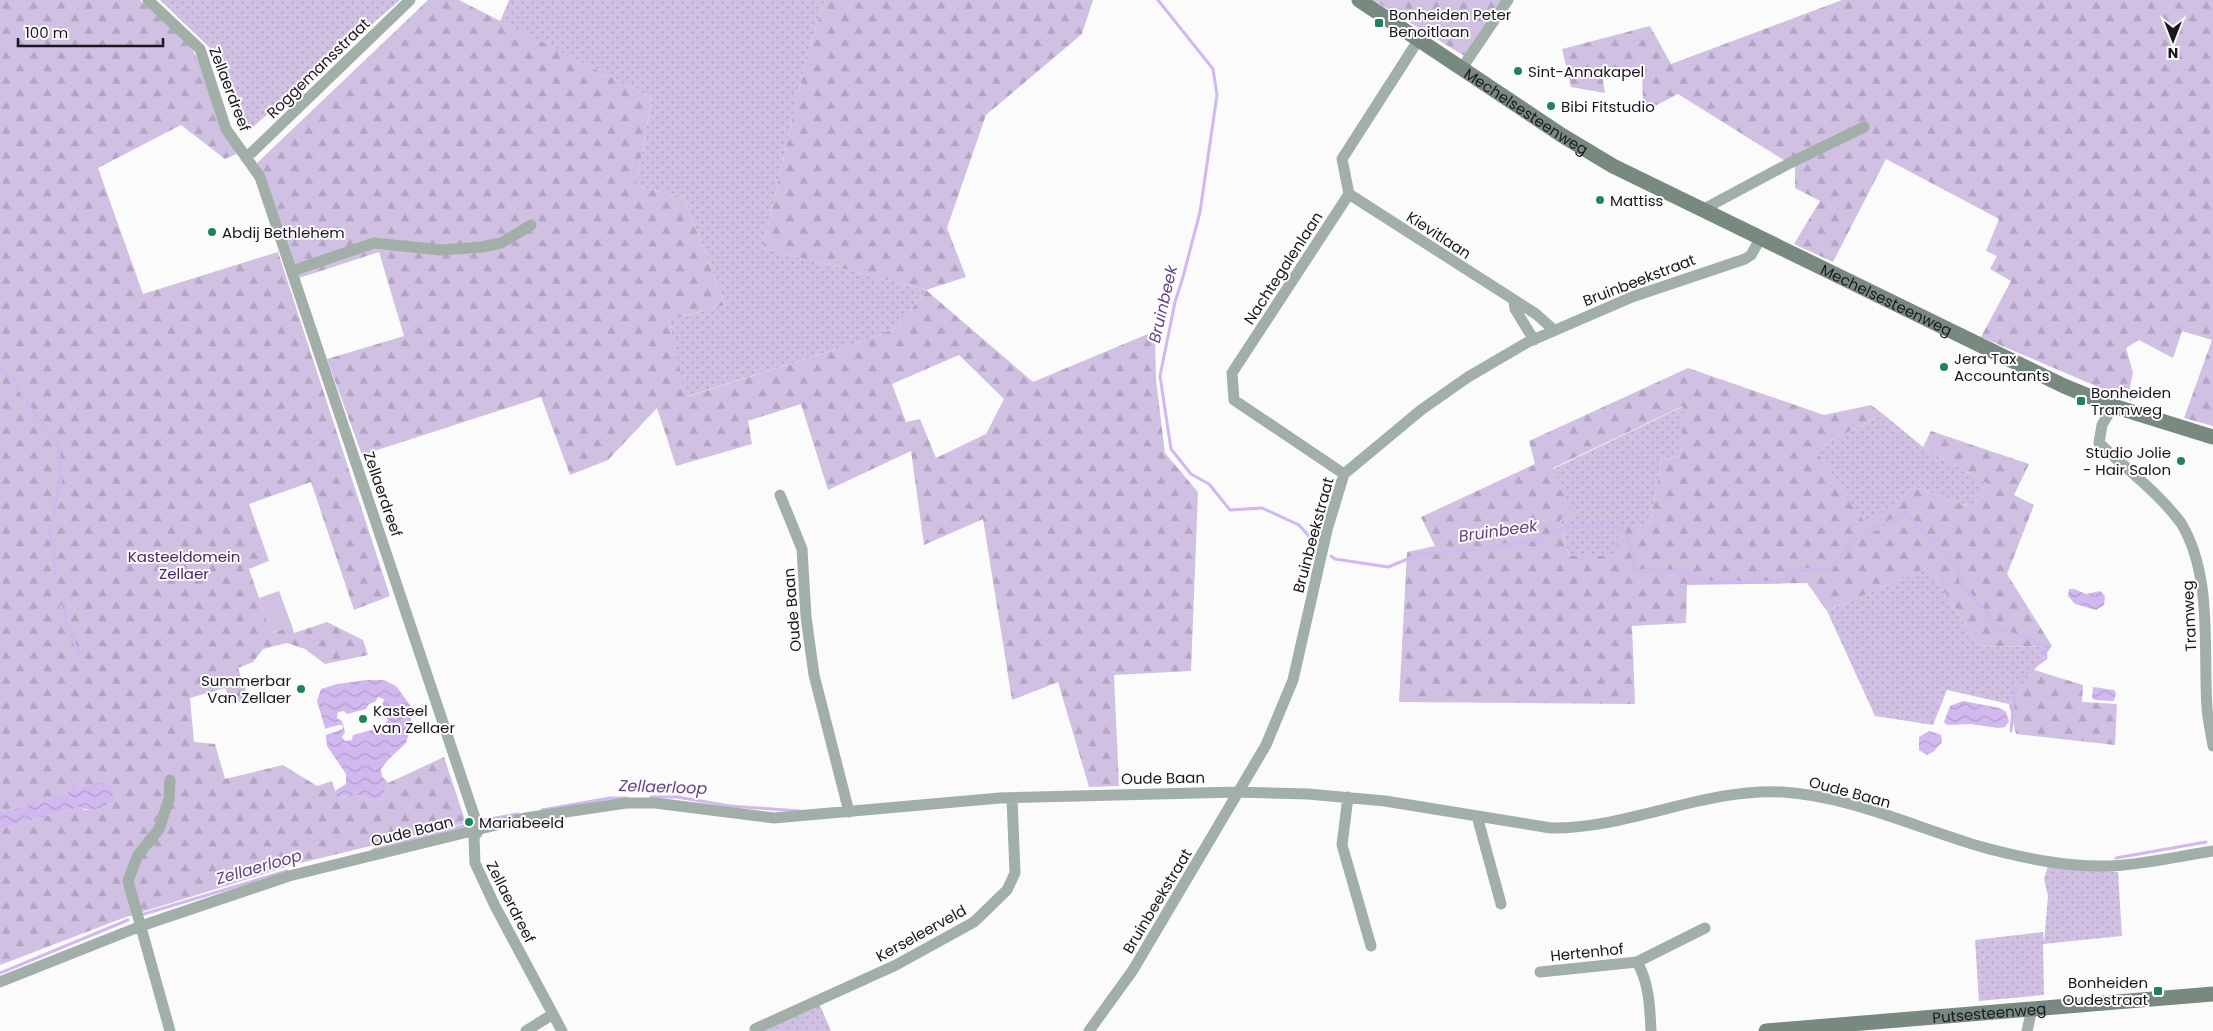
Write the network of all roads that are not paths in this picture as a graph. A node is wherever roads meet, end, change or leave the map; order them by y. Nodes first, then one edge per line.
1 (148, 0) edge
2 (410, 0) edge
3 (1359, 0) edge
4 (1508, 0) edge
5 (1419, 39) junction
6 (1462, 68) junction
7 (1864, 127) dead end
8 (246, 158) junction
9 (1349, 194) junction
10 (1702, 210) junction
11 (531, 226) dead end
12 (1760, 239) junction
13 (292, 271) junction
14 (1514, 301) junction
15 (1554, 330) junction
16 (1534, 340) junction
17 (2113, 406) junction
18 (2213, 437) edge
19 (1344, 474) junction
20 (780, 495) dead end
21 (2213, 746) edge
22 (170, 780) dead end
23 (1237, 792) junction
24 (1348, 797) junction
25 (1012, 798) junction
26 (849, 812) junction
27 (1477, 816) junction
28 (479, 830) junction
29 (2213, 851) edge
30 (1501, 904) dead end
31 (141, 926) junction
32 (1706, 928) dead end
33 (1371, 946) dead end
34 (1637, 962) junction
35 (1540, 972) dead end
36 (0, 982) edge
37 (2213, 994) edge
38 (2032, 1009) junction
39 (554, 1014) junction
40 (755, 1029) dead end
41 (170, 1031) edge
42 (526, 1031) edge
43 (562, 1031) edge
44 (1089, 1031) edge
45 (1651, 1031) edge
46 (1766, 1031) edge
47 (2027, 1031) edge

1 - 8 street, Zellaerdreef
2 - 8 street, Roggemansstraat
3 - 5 street, Mechelsesteenweg
4 - 6 street
5 - 6 street, Mechelsesteenweg
5 - 9 street
6 - 10 street, Mechelsesteenweg
7 - 10 street
8 - 13 street, Zellaerdreef
9 - 14 street, Kievitlaan
9 - 19 street, Nachtegalenlaan
10 - 12 street, Mechelsesteenweg
11 - 13 street
12 - 15 street, Bruinbeekstraat
12 - 17 street, Mechelsesteenweg
13 - 28 street, Zellaerdreef
14 - 15 street, Kievitlaan
14 - 16 street
15 - 16 street, Bruinbeekstraat
16 - 19 street, Bruinbeekstraat
17 - 18 street, Mechelsesteenweg
17 - 21 street, Tramweg
19 - 23 street, Bruinbeekstraat
20 - 26 street, Oude Baan
22 - 31 street
23 - 24 street, Oude Baan
23 - 25 street, Oude Baan
23 - 44 street, Bruinbeekstraat
24 - 27 street, Oude Baan
24 - 33 street
25 - 26 street, Oude Baan
25 - 40 street, Kerseleerveld
26 - 28 street, Oude Baan
27 - 29 street, Oude Baan
27 - 30 street
28 - 31 street, Oude Baan
28 - 39 street, Zellaerdreef
31 - 36 street, Oude Baan
31 - 41 street
32 - 34 street, Hertenhof
34 - 35 street, Hertenhof
34 - 45 street, Hertenhof
37 - 38 street, Putsesteenweg
38 - 46 street, Putsesteenweg
38 - 47 street
39 - 42 street
39 - 43 street, Zellaerdreef

